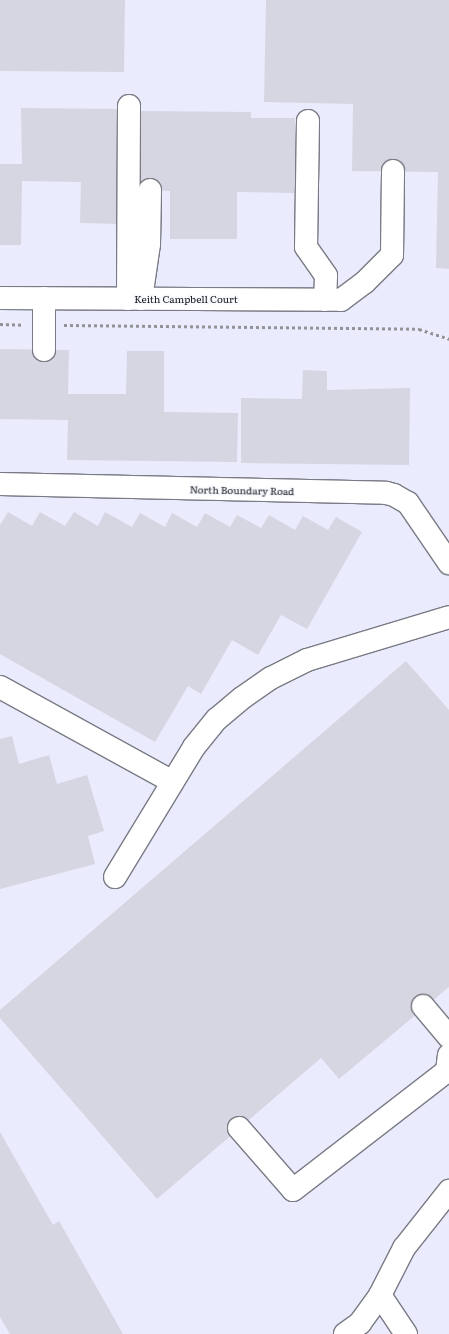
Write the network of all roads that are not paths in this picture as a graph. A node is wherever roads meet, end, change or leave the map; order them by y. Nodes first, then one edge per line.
1 (129, 106) dead end
2 (308, 121) dead end
3 (393, 172) dead end
4 (150, 190) dead end
5 (0, 298) edge
6 (44, 298) junction
7 (134, 299) junction
8 (326, 300) junction
9 (44, 350) dead end
10 (0, 484) edge
11 (449, 563) edge
12 (449, 618) edge
13 (0, 687) edge
14 (173, 782) junction
15 (115, 877) dead end
16 (424, 1006) dead end
17 (449, 1038) edge
18 (448, 1066) edge
19 (239, 1128) dead end
20 (449, 1191) edge
21 (380, 1295) junction
22 (345, 1334) edge
23 (406, 1334) edge

1 - 7 street
2 - 8 street
3 - 8 street, Keith Campbell Court
4 - 7 street
5 - 6 street, Keith Campbell Court
6 - 7 street, Keith Campbell Court
6 - 9 street
7 - 8 street, Keith Campbell Court
10 - 11 street, North Boundary Road
12 - 14 street
13 - 14 street
14 - 15 street
16 - 17 street
18 - 19 street
20 - 21 street
21 - 22 street
21 - 23 street

